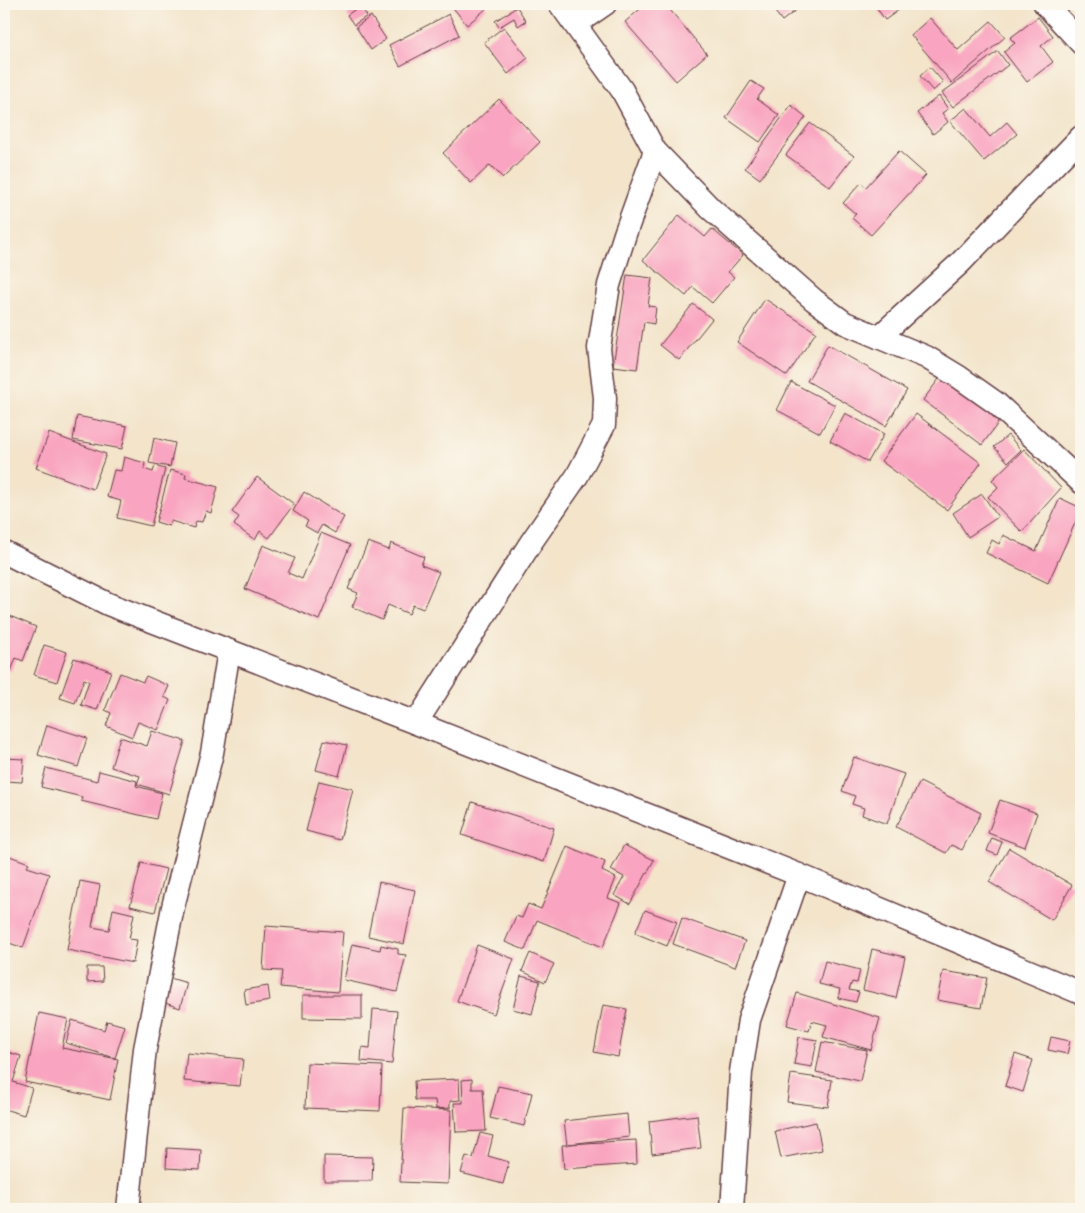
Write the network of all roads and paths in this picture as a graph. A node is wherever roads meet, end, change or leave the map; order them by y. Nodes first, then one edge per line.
1 (560, 4) edge
2 (605, 4) edge
3 (1045, 4) edge
4 (576, 24) junction
5 (1081, 43) edge
6 (1081, 138) edge
7 (655, 151) junction
8 (879, 337) junction
9 (1081, 482) edge
10 (4, 552) edge
11 (229, 651) junction
12 (416, 723) junction
13 (800, 875) junction
14 (1081, 993) edge
15 (128, 1209) edge
16 (732, 1209) edge

1 - 4 street
2 - 4 street
3 - 5 street
4 - 7 street
6 - 8 street
7 - 8 street
7 - 12 street
8 - 9 street
10 - 11 street
11 - 12 street
11 - 15 street
12 - 13 street
13 - 14 street
13 - 16 street

